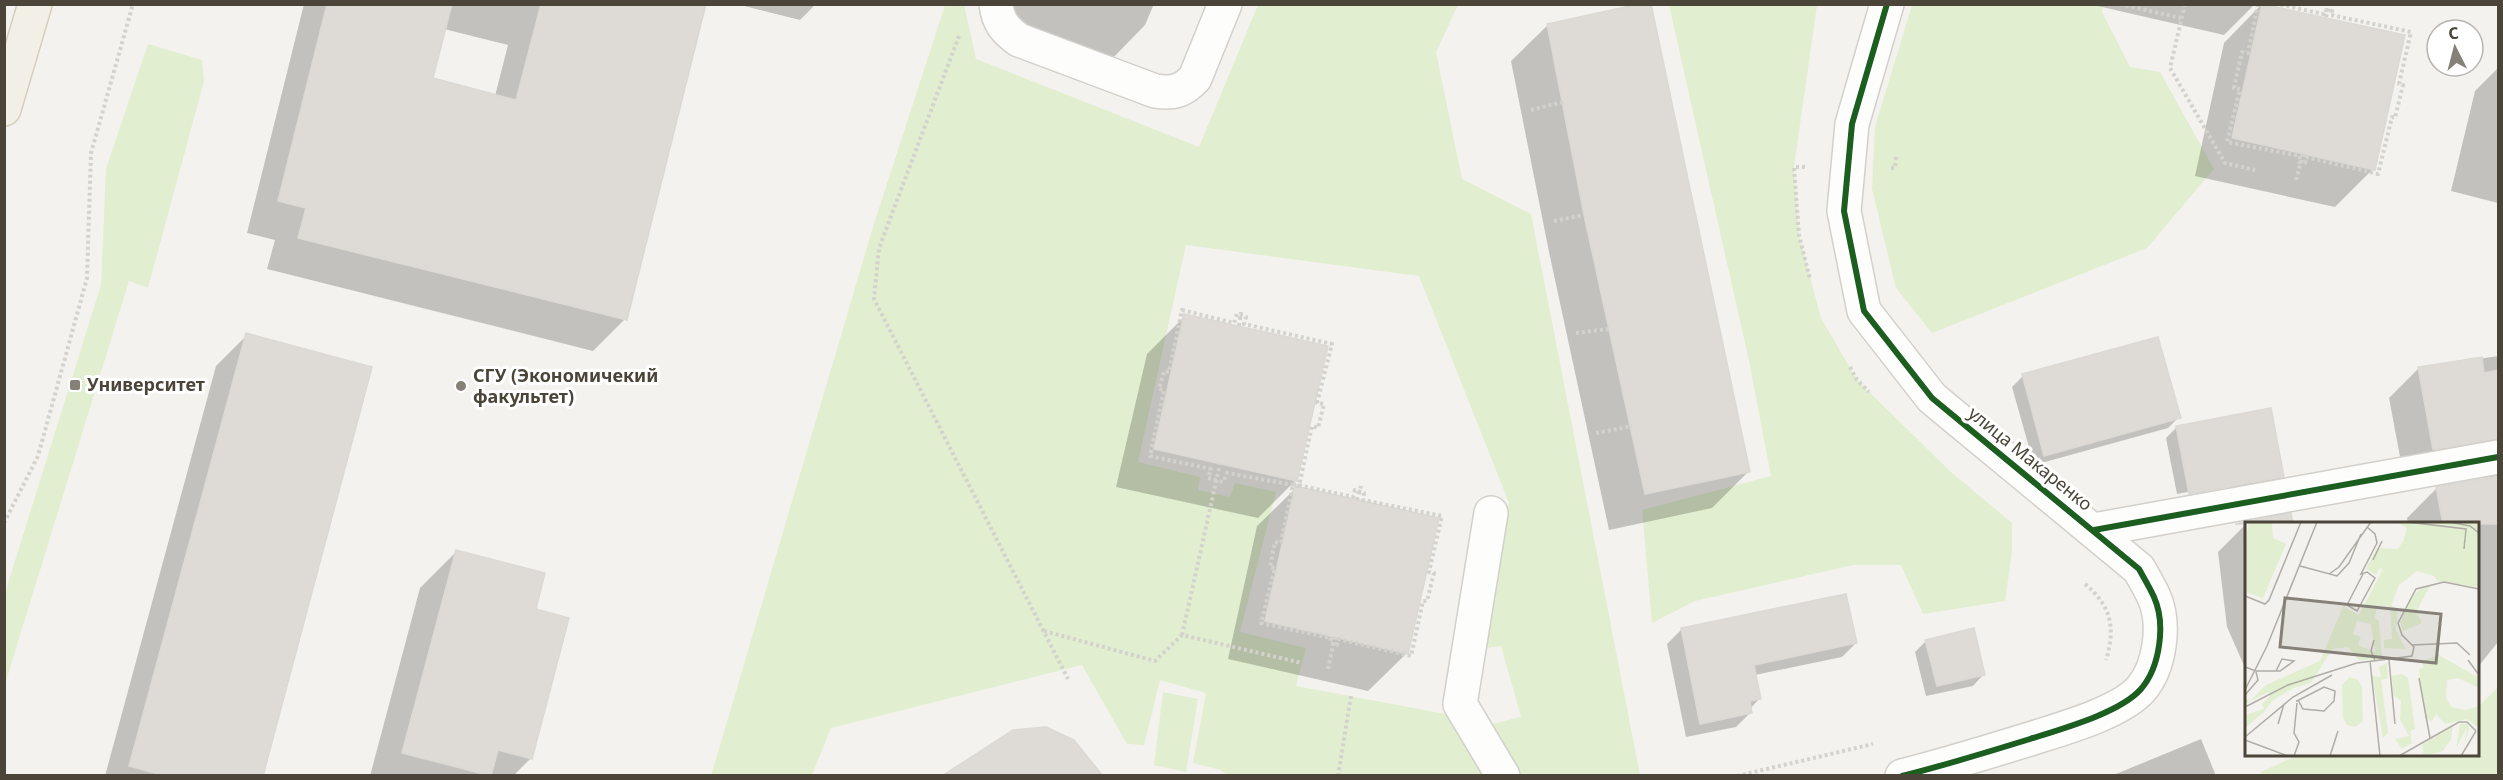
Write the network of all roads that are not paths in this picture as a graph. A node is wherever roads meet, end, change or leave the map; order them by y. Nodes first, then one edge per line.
1 (35, 4) edge
2 (996, 4) edge
3 (1225, 4) edge
4 (1887, 4) edge
5 (4, 109) edge
6 (2499, 457) edge
7 (1491, 513) dead end
8 (2094, 530) junction
9 (1503, 776) edge
10 (1902, 776) edge

1 - 5 main road
2 - 3 street
4 - 8 street, улица Макаренко
6 - 8 street
7 - 9 street
8 - 10 street, улица Макаренко

